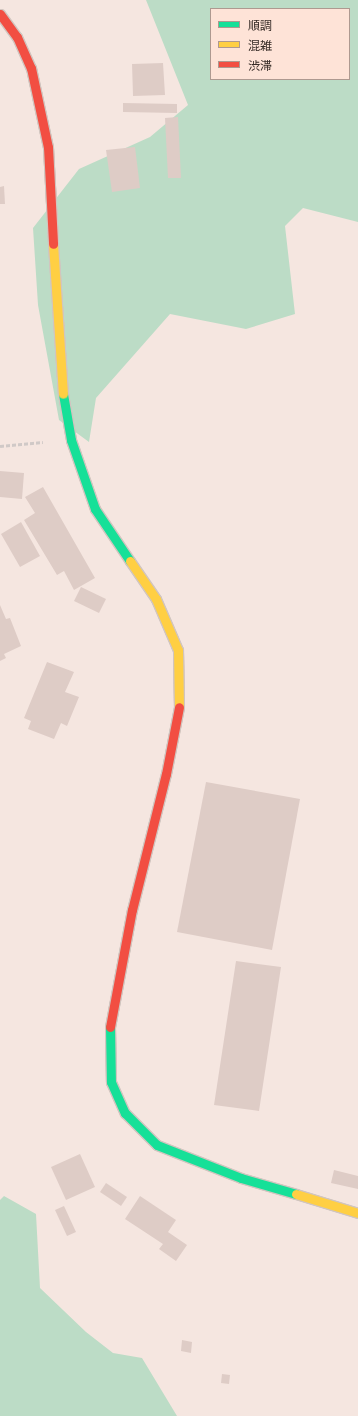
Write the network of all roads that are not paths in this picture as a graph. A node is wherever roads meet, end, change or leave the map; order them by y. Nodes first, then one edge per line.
1 (0, 14) edge
2 (358, 1213) edge

1 - 2 street

